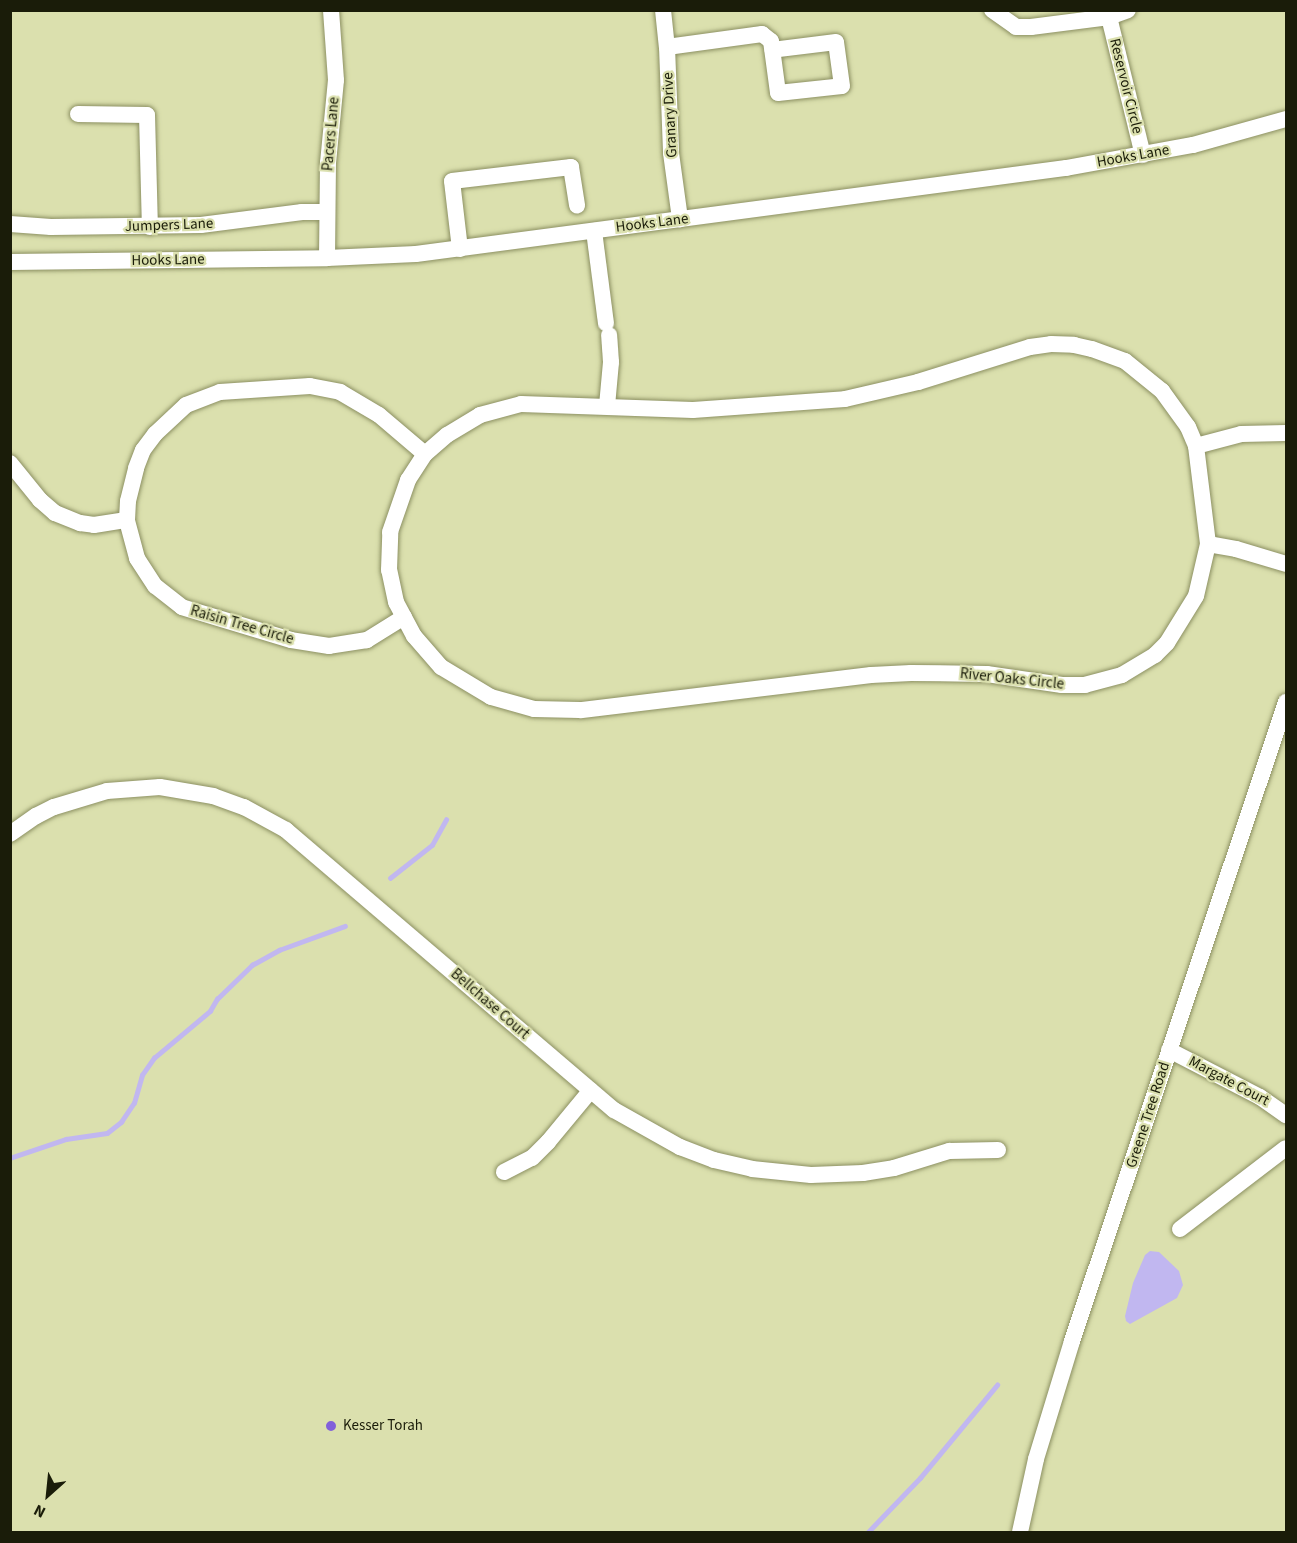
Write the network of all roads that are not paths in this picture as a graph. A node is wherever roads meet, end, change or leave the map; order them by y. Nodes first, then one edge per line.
1 (331, 10) edge
2 (663, 10) edge
3 (992, 10) edge
4 (1128, 10) edge
5 (1104, 15) edge
6 (667, 47) junction
7 (772, 50) junction
8 (78, 114) dead end
9 (1287, 119) edge
10 (1143, 155) junction
11 (577, 206) dead end
12 (326, 212) junction
13 (680, 219) junction
14 (10, 224) edge
15 (150, 227) junction
16 (594, 231) junction
17 (460, 249) junction
18 (327, 258) junction
19 (10, 262) edge
20 (607, 406) junction
21 (1287, 433) edge
22 (1196, 446) junction
23 (425, 454) junction
24 (10, 463) edge
25 (127, 520) junction
26 (1208, 544) junction
27 (1287, 564) edge
28 (404, 617) junction
29 (1287, 702) edge
30 (10, 834) edge
31 (1169, 1050) junction
32 (591, 1090) junction
33 (1287, 1116) edge
34 (1287, 1148) edge
35 (999, 1150) dead end
36 (504, 1172) dead end
37 (1180, 1229) dead end
38 (1020, 1533) edge

1 - 12 street, Pacers Lane
2 - 6 street, Granary Drive
3 - 5 street, Reservoir Circle
4 - 5 street, Reservoir Circle
5 - 10 street, Reservoir Circle
6 - 7 street
6 - 13 street, Granary Drive
7 - 7 street
8 - 15 street
9 - 10 street, Hooks Lane
10 - 13 street, Hooks Lane
11 - 17 street
12 - 15 street, Jumpers Lane
12 - 18 street, Pacers Lane
13 - 16 street, Hooks Lane
14 - 15 street, Jumpers Lane
16 - 17 street, Hooks Lane
16 - 20 street
17 - 18 street, Hooks Lane
18 - 19 street, Hooks Lane
20 - 22 street, River Oaks Circle
20 - 23 street, River Oaks Circle
21 - 22 street
22 - 26 street, River Oaks Circle
23 - 25 street, Raisin Tree Circle
23 - 28 street, River Oaks Circle
24 - 25 street
25 - 28 street, Raisin Tree Circle
26 - 27 street
26 - 28 street, River Oaks Circle
29 - 31 street, Greene Tree Road
30 - 32 street, Bellchase Court
31 - 33 street, Margate Court
31 - 38 street, Greene Tree Road
32 - 35 street, Bellchase Court
32 - 36 street
34 - 37 street

